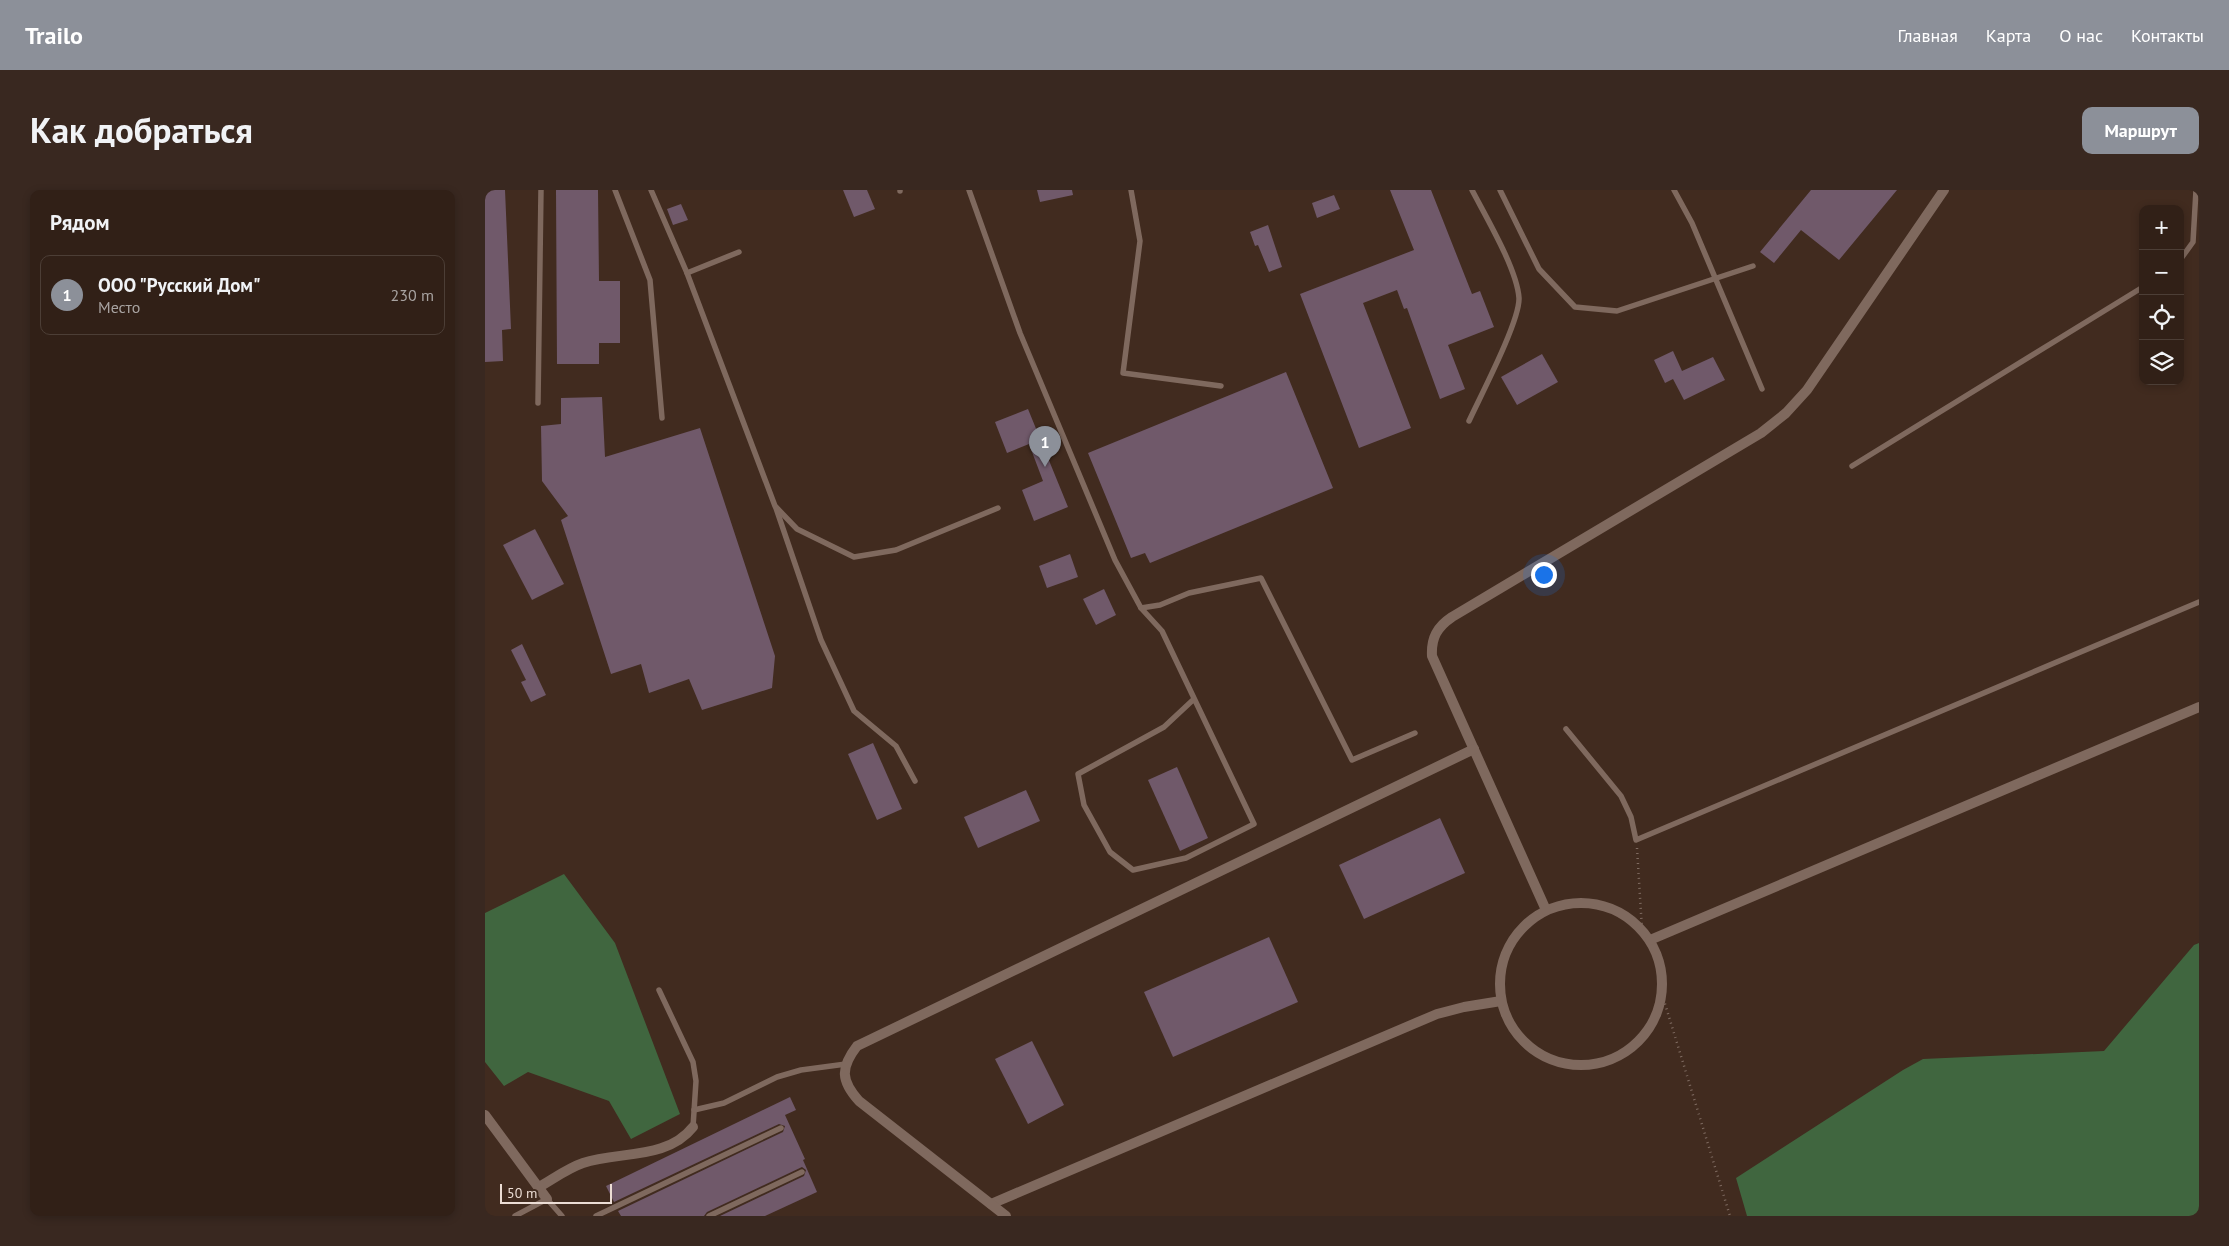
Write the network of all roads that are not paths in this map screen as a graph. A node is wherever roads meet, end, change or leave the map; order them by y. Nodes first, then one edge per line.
1 (541, 190) edge
2 (615, 190) edge
3 (651, 190) edge
4 (969, 190) edge
5 (1131, 190) edge
6 (1472, 190) edge
7 (1500, 190) edge
8 (1674, 190) edge
9 (1943, 190) edge
10 (2195, 190) edge
11 (739, 252) dead end
12 (2184, 254) edge
13 (1753, 266) dead end
14 (687, 273) junction
15 (1716, 278) junction
16 (2139, 289) edge
17 (1221, 386) dead end
18 (1762, 389) dead end
19 (539, 403) dead end
20 (662, 418) dead end
21 (1469, 421) dead end
22 (1852, 466) dead end
23 (775, 506) junction
24 (998, 508) dead end
25 (2199, 602) edge
26 (1141, 608) junction
27 (1194, 699) junction
28 (2199, 707) edge
29 (1566, 729) dead end
30 (1415, 733) dead end
31 (1474, 749) junction
32 (915, 782) dead end
33 (1547, 910) junction
34 (1650, 940) junction
35 (659, 990) dead end
36 (1501, 1001) junction
37 (846, 1064) junction
38 (694, 1110) junction
39 (485, 1115) edge
40 (693, 1127) joint
41 (781, 1128) dead end
42 (802, 1172) dead end
43 (539, 1186) junction
44 (547, 1199) junction
45 (991, 1204) junction
46 (515, 1216) edge
47 (562, 1216) edge
48 (596, 1216) edge
49 (709, 1216) edge
50 (1006, 1216) edge

1 - 19 lane
2 - 20 lane
3 - 14 lane
4 - 26 lane
5 - 17 lane
6 - 21 lane
7 - 15 lane
8 - 15 lane
9 - 31 street
10 - 12 lane
11 - 14 lane
13 - 15 lane
14 - 23 lane
15 - 18 lane
16 - 22 lane
23 - 24 lane
23 - 32 lane
25 - 29 lane
26 - 27 lane
26 - 30 lane
27 - 27 lane
28 - 34 street
31 - 33 street
31 - 37 street
33 - 34 street
33 - 36 street
34 - 36 street
35 - 38 lane
36 - 45 street
37 - 38 lane
37 - 45 street
38 - 40 lane
39 - 43 street
40 - 43 street
41 - 48 lane
42 - 49 lane
43 - 44 street
44 - 46 lane
44 - 47 lane
45 - 50 street

